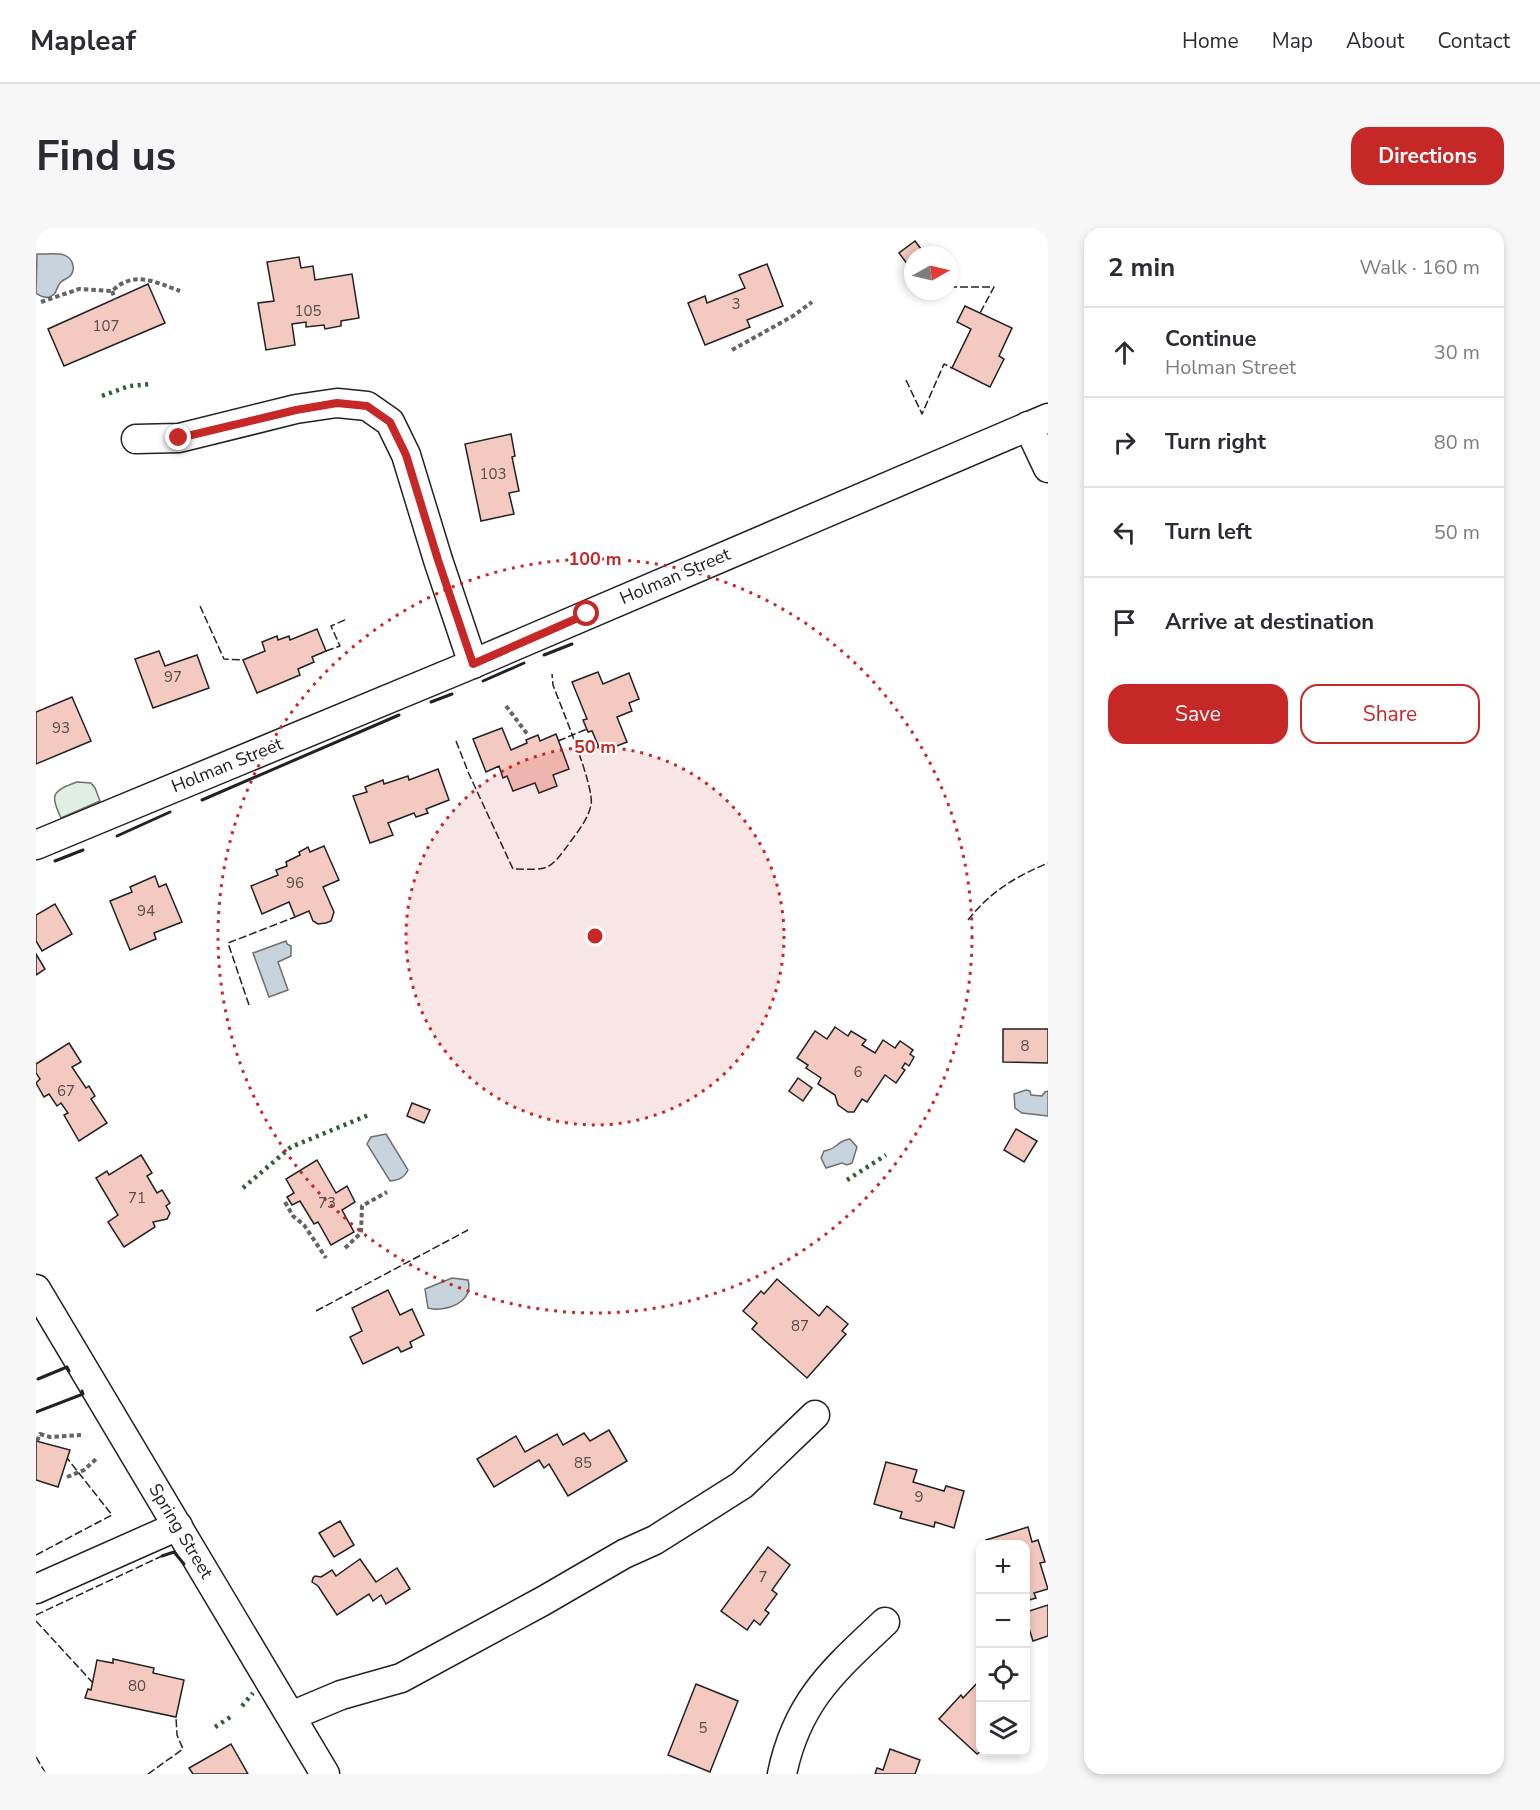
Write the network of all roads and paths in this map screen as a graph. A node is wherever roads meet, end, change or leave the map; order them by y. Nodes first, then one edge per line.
1 (112, 291) junction
2 (180, 291) dead end
3 (115, 299) dead end
4 (41, 302) dead end
5 (812, 302) dead end
6 (732, 350) dead end
7 (1038, 422) edge
8 (136, 439) dead end
9 (1048, 468) edge
10 (473, 664) junction
11 (506, 706) dead end
12 (528, 735) dead end
13 (36, 845) edge
14 (387, 1192) dead end
15 (285, 1202) dead end
16 (345, 1248) dead end
17 (326, 1258) dead end
18 (36, 1289) edge
19 (815, 1415) dead end
20 (81, 1435) dead end
21 (38, 1441) dead end
22 (96, 1459) dead end
23 (68, 1477) dead end
24 (178, 1526) junction
25 (36, 1589) edge
26 (885, 1622) dead end
27 (291, 1716) junction
28 (325, 1774) edge
29 (782, 1774) edge

1 - 2 path
1 - 3 path
1 - 4 path
5 - 6 path
7 - 9 street
7 - 10 street, Holman Street
8 - 10 street
10 - 13 street, Holman Street
11 - 12 path
14 - 16 path
15 - 17 path
18 - 24 street, Spring Street
19 - 27 street
20 - 21 path
22 - 23 path
24 - 25 street
24 - 27 street, Spring Street
26 - 29 street
27 - 28 street, Spring Street

